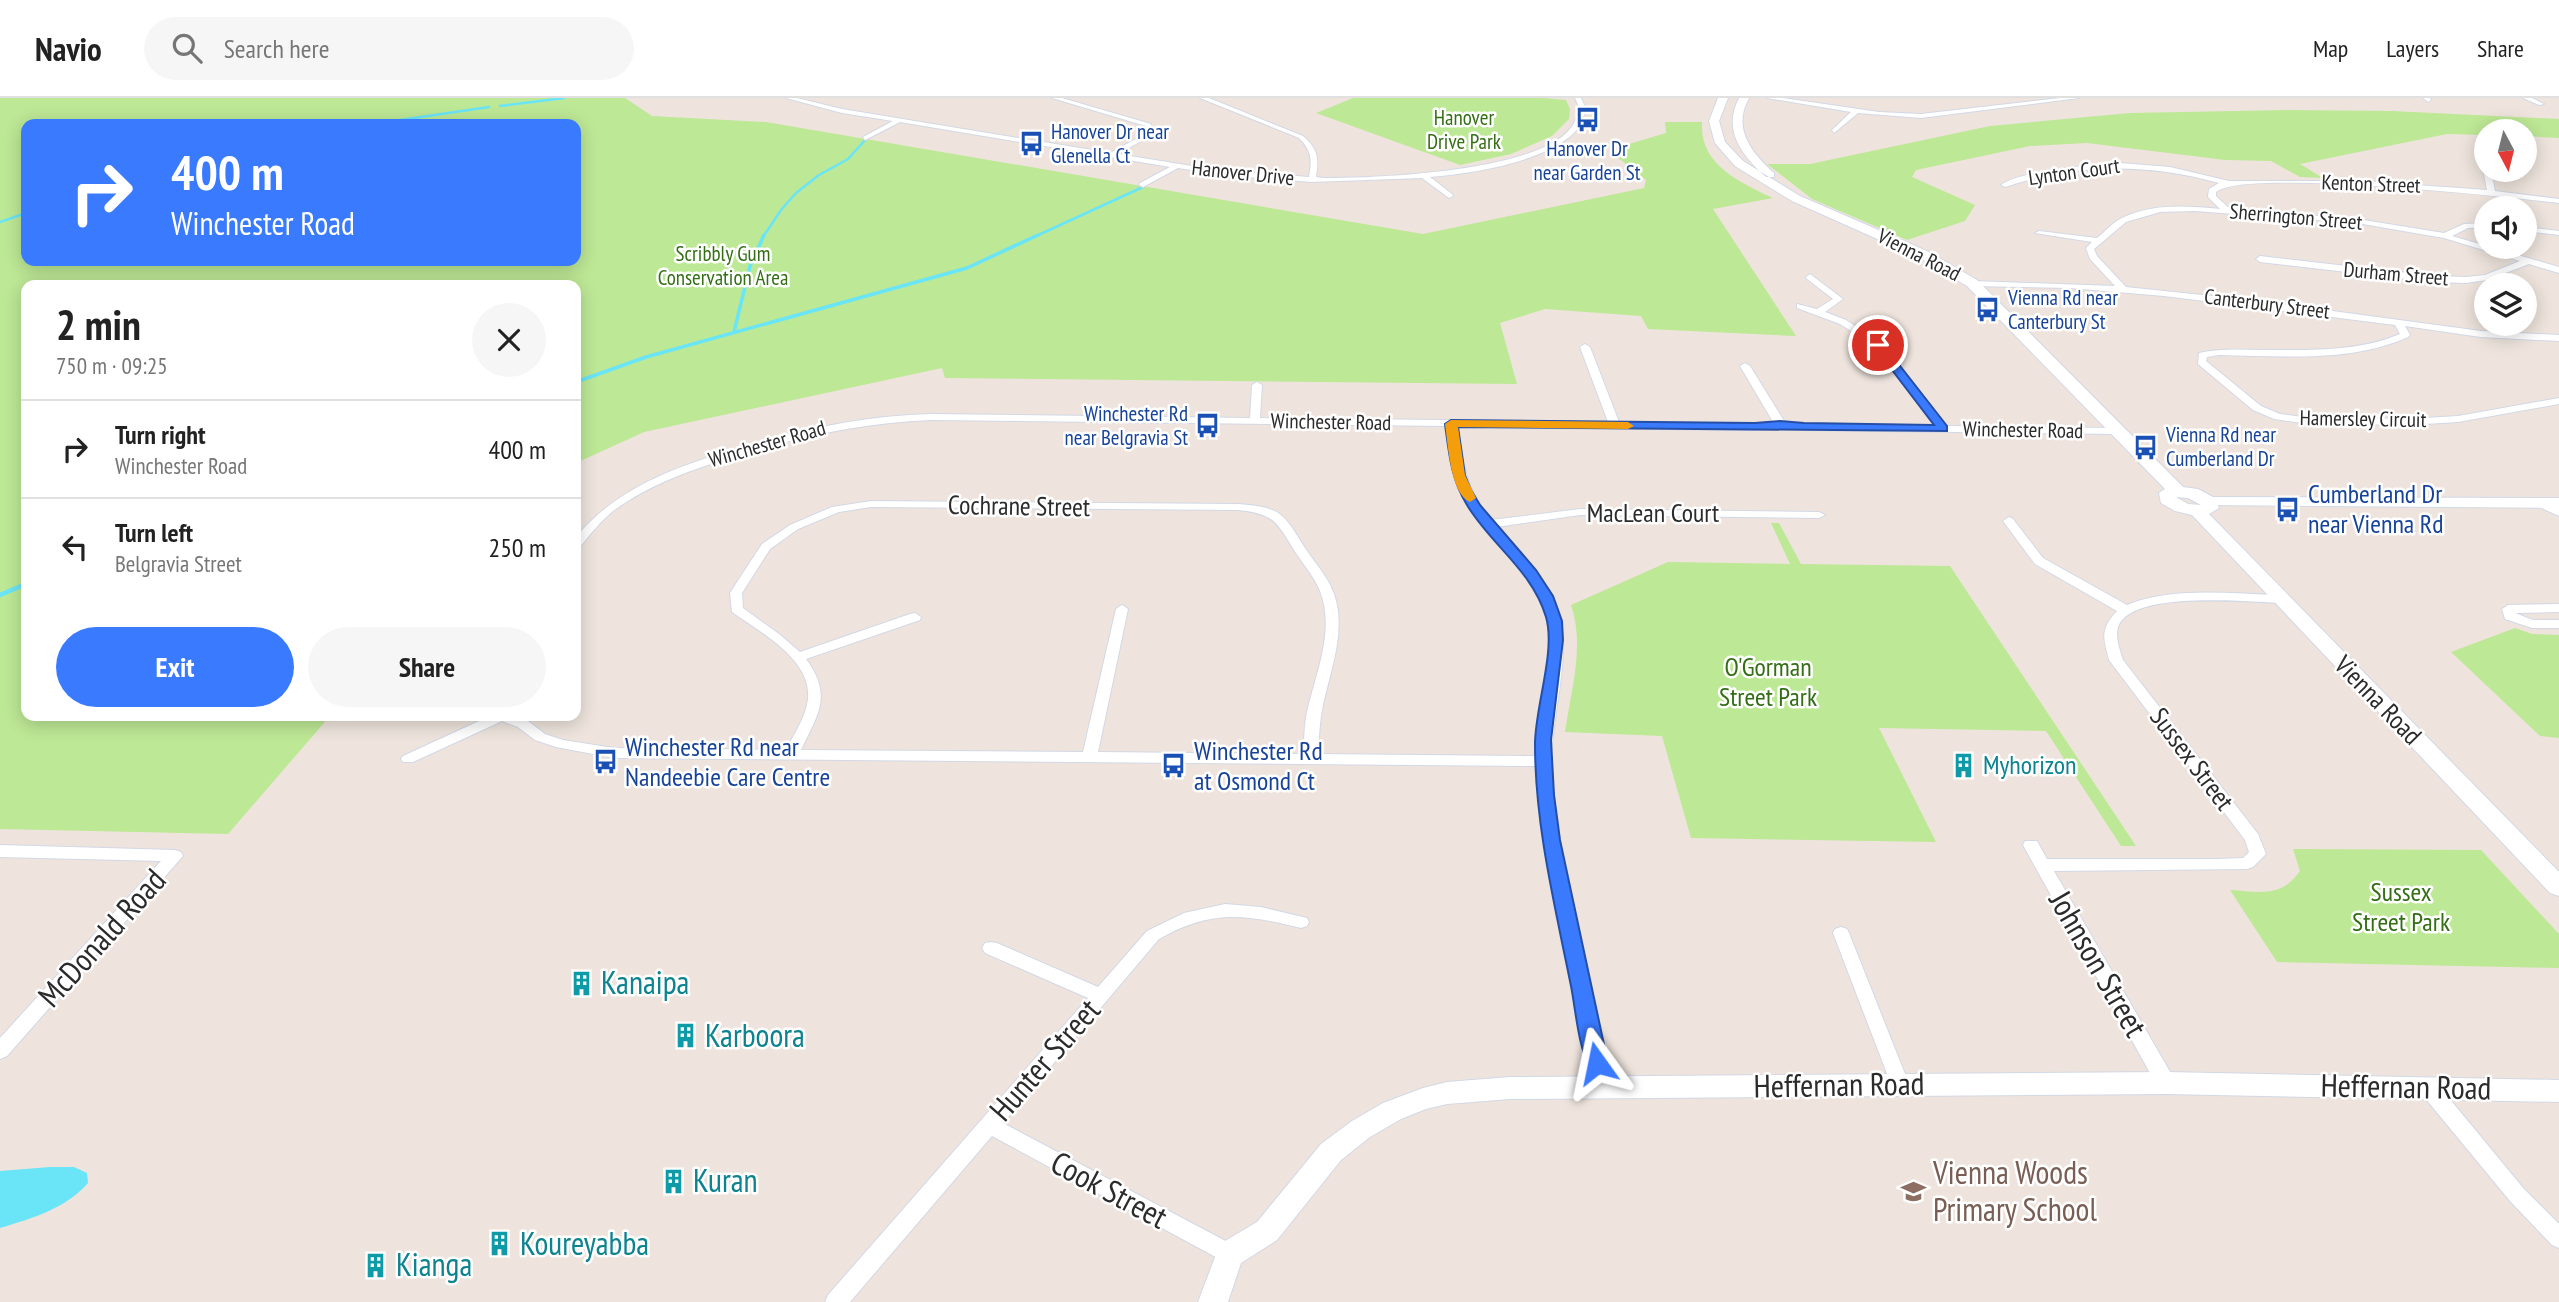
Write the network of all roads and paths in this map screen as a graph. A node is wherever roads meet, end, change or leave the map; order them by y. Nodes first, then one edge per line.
1 (789, 98) edge
2 (1055, 98) edge
3 (1203, 98) edge
4 (1578, 98) edge
5 (1723, 98) edge
6 (1744, 98) edge
7 (1770, 98) edge
8 (2076, 98) edge
9 (2526, 98) edge
10 (2541, 104) dead end
11 (1856, 111) junction
12 (900, 121) junction
13 (1834, 131) dead end
14 (865, 138) dead end
15 (1111, 155) junction
16 (1176, 166) junction
17 (1425, 176) junction
18 (1312, 180) junction
19 (2489, 182) edge
20 (2227, 183) junction
21 (1143, 185) dead end
22 (2005, 185) dead end
23 (2491, 191) junction
24 (1450, 196) dead end
25 (2559, 201) edge
26 (1829, 211) junction
27 (2227, 211) junction
28 (2474, 226) edge
29 (2537, 230) edge
30 (2039, 233) dead end
31 (2559, 233) edge
32 (2445, 236) junction
33 (2099, 241) junction
34 (2260, 259) dead end
35 (2528, 261) junction
36 (2559, 270) edge
37 (1810, 277) dead end
38 (1973, 284) junction
39 (2122, 288) junction
40 (1800, 306) dead end
41 (1819, 312) junction
42 (2398, 322) junction
43 (2557, 340) edge
44 (1585, 347) dead end
45 (1745, 366) dead end
46 (1257, 385) dead end
47 (2559, 401) edge
48 (1255, 421) junction
49 (1451, 424) junction
50 (1780, 424) junction
51 (1615, 426) junction
52 (1942, 428) junction
53 (2118, 431) junction
54 (2559, 503) edge
55 (2541, 504) junction
56 (2203, 507) junction
57 (2559, 513) edge
58 (1819, 515) dead end
59 (2008, 521) dead end
60 (1489, 524) junction
61 (581, 538) edge
62 (2280, 599) junction
63 (2559, 608) edge
64 (2124, 609) junction
65 (1122, 610) dead end
66 (915, 618) dead end
67 (2559, 624) edge
68 (800, 657) junction
69 (490, 721) edge
70 (515, 721) edge
71 (791, 755) junction
72 (1090, 755) junction
73 (1311, 757) junction
74 (408, 759) dead end
75 (1543, 761) junction
76 (2031, 845) dead end
77 (0, 852) edge
78 (2041, 865) junction
79 (2559, 887) edge
80 (1301, 922) dead end
81 (1842, 933) dead end
82 (991, 948) dead end
83 (1100, 995) junction
84 (0, 1051) edge
85 (2166, 1083) junction
86 (1900, 1084) junction
87 (2427, 1086) junction
88 (1603, 1088) junction
89 (2559, 1091) edge
90 (989, 1125) junction
91 (2559, 1238) edge
92 (1230, 1254) junction
93 (836, 1302) edge
94 (1213, 1302) edge

1 - 12 street, Hanover Drive
2 - 15 street
3 - 18 street
4 - 17 street, Hanover Drive
5 - 26 main road, Vienna Road
6 - 26 main road, Vienna Road
7 - 11 street
8 - 11 street
9 - 10 street
11 - 13 street
12 - 14 street
12 - 15 street, Hanover Drive
15 - 16 street, Hanover Drive
16 - 18 street, Hanover Drive
16 - 21 street
17 - 18 street, Hanover Drive
17 - 24 street
19 - 23 street
20 - 22 street, Lynton Court
20 - 23 street, Kenton Street
20 - 27 street
23 - 25 street, Kenton Street
26 - 38 main road, Vienna Road
27 - 32 street, Sherrington Street
27 - 33 street, Sherrington Street
28 - 32 street
29 - 31 street
30 - 33 street
32 - 35 street, Sherrington Street
33 - 39 street
34 - 35 street, Durham Street
35 - 36 street, Sherrington Street
37 - 41 street
38 - 39 street, Canterbury Street
38 - 53 main road, Vienna Road
39 - 42 street, Canterbury Street
40 - 41 street
41 - 52 street
42 - 43 street, Canterbury Street
42 - 47 street, Hamersley Circuit
44 - 51 street
45 - 50 street
46 - 48 street
48 - 49 street, Winchester Road
48 - 61 street, Winchester Road
49 - 51 street, Winchester Road
49 - 60 street
50 - 51 street, Winchester Road
50 - 52 street, Winchester Road
52 - 53 street, Winchester Road
53 - 56 main road, Vienna Road
54 - 55 street
55 - 56 street
55 - 57 street
56 - 62 main road, Vienna Road
58 - 60 street, MacLean Court
59 - 64 street
60 - 75 street
62 - 64 street
62 - 79 main road, Vienna Road
63 - 67 street
64 - 78 street, Sussex Street
65 - 72 street
66 - 68 street
68 - 71 street, Cochrane Street
68 - 73 street, Cochrane Street
69 - 74 street
70 - 71 street
71 - 72 street
72 - 73 street
73 - 75 street
75 - 88 street
76 - 78 street, Johnson Street
77 - 84 street, McDonald Road
78 - 85 street, Johnson Street
80 - 83 street, Hunter Street
81 - 86 street
82 - 83 street
83 - 90 street, Hunter Street
85 - 86 street, Heffernan Road
85 - 87 street, Heffernan Road
86 - 88 street, Heffernan Road
87 - 89 street, Heffernan Road
87 - 91 street
88 - 92 street, Heffernan Road
90 - 92 street, Cook Street
90 - 93 street, Hunter Street
92 - 94 street

